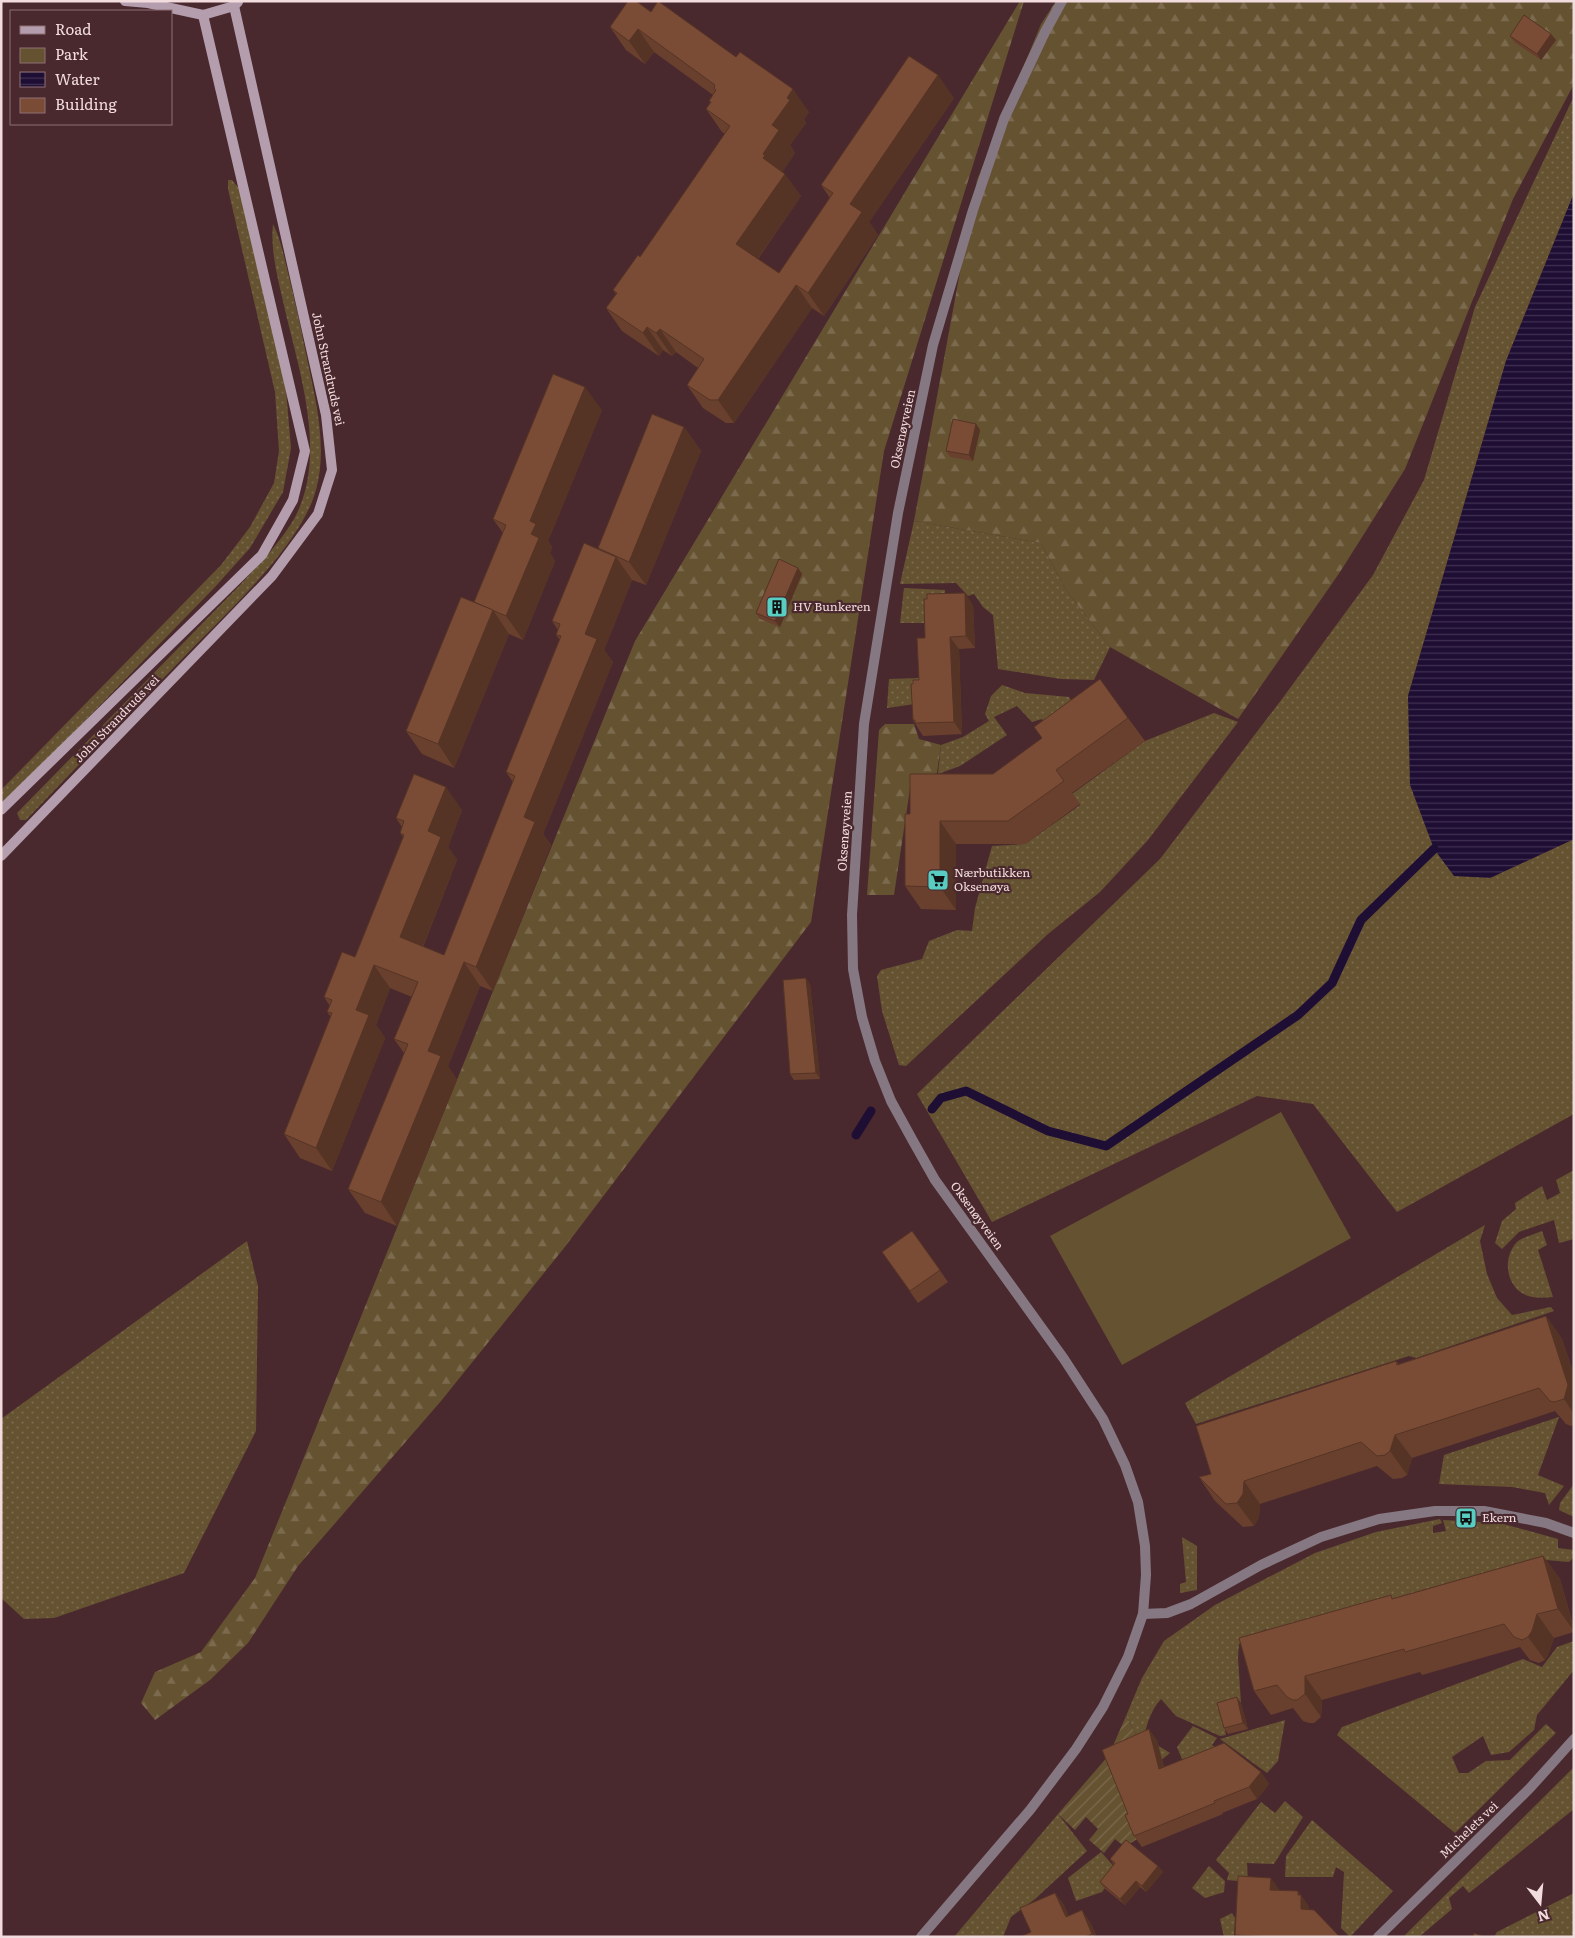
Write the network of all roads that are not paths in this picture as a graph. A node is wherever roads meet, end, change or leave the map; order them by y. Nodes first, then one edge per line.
1 (125, 1) edge
2 (1062, 1) edge
3 (236, 4) edge
4 (203, 15) junction
5 (1, 810) edge
6 (1, 856) edge
7 (1574, 1532) edge
8 (1143, 1614) junction
9 (1574, 1739) edge
10 (921, 1937) edge
11 (1378, 1937) edge

1 - 4 street
2 - 8 street, Oksenøyveien
3 - 4 street
3 - 6 street, John Strandruds vei
4 - 5 street, John Strandruds vei
7 - 8 street
8 - 10 street, Oksenøyveien
9 - 11 street, Michelets vei

